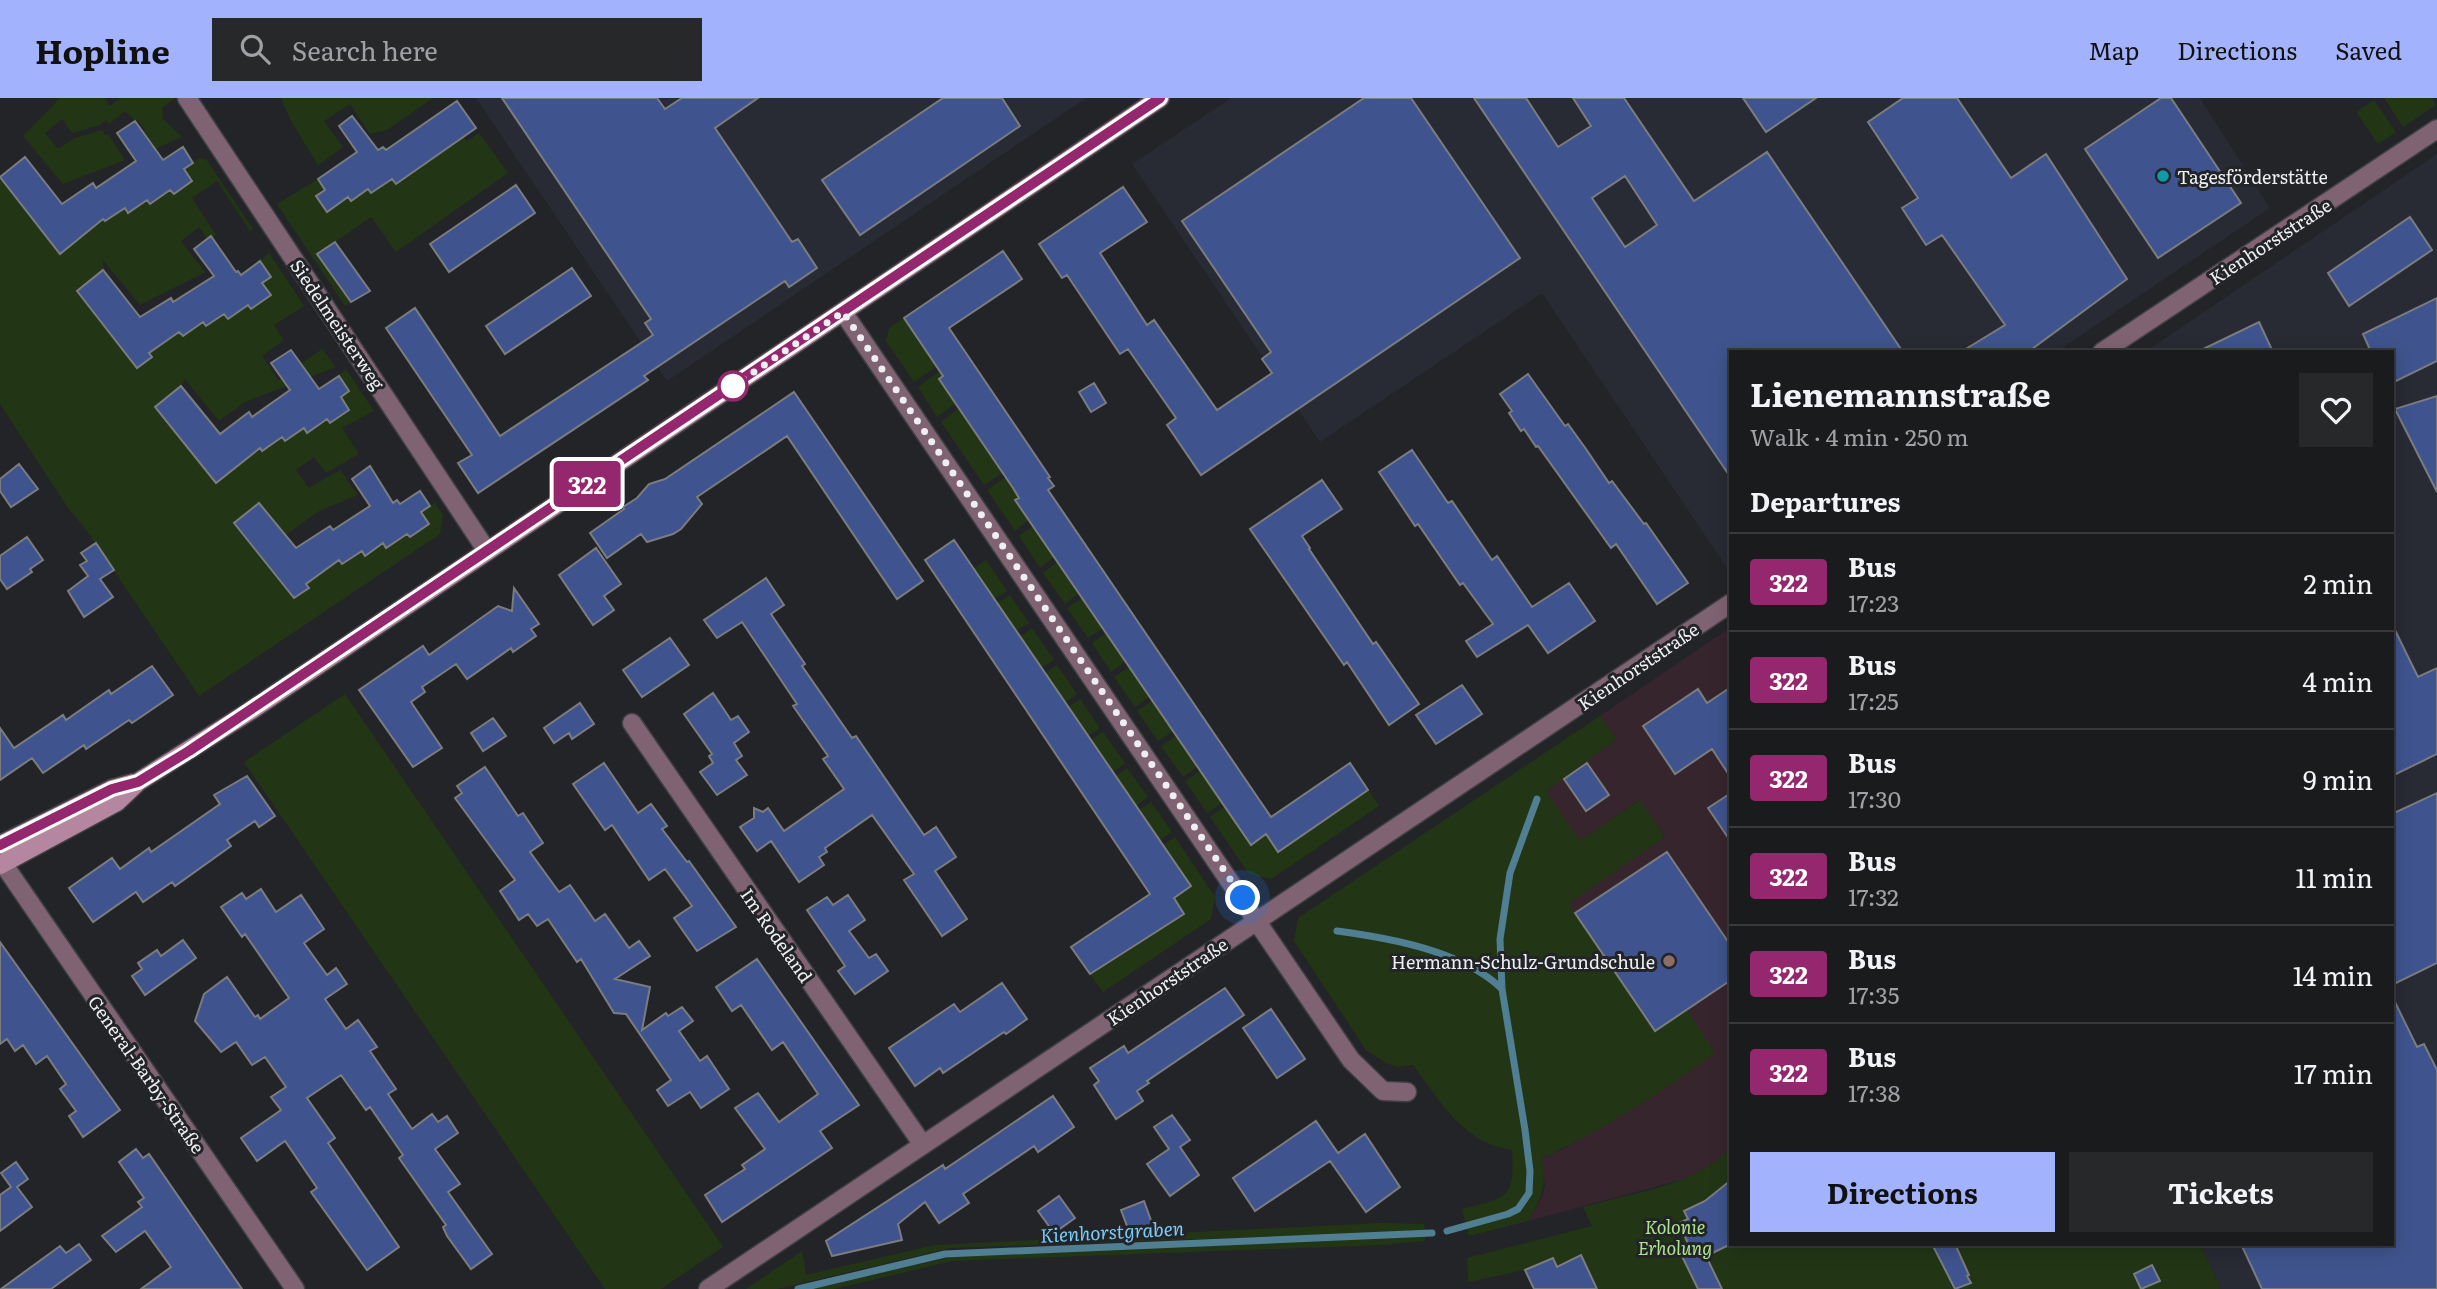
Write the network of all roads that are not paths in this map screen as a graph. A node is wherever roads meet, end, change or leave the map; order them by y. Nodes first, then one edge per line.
1 (187, 98) edge
2 (1160, 98) edge
3 (2437, 129) edge
4 (843, 312) junction
5 (2105, 350) edge
6 (487, 551) junction
7 (1729, 604) edge
8 (632, 723) dead end
9 (138, 782) junction
10 (0, 845) edge
11 (1, 862) edge
12 (1258, 920) junction
13 (1407, 1092) dead end
14 (923, 1145) junction
15 (295, 1289) edge
16 (708, 1289) edge

1 - 6 street, Siedelmeisterweg
2 - 4 main road
3 - 5 street, Kienhorststraße
4 - 6 main road
4 - 12 street
6 - 9 main road
7 - 12 street, Kienhorststraße
8 - 14 street, Im Rodeland
9 - 10 main road
9 - 11 main road
11 - 15 street, General-Barby-Straße
12 - 13 street
12 - 14 street, Kienhorststraße
14 - 16 street, Kienhorststraße

